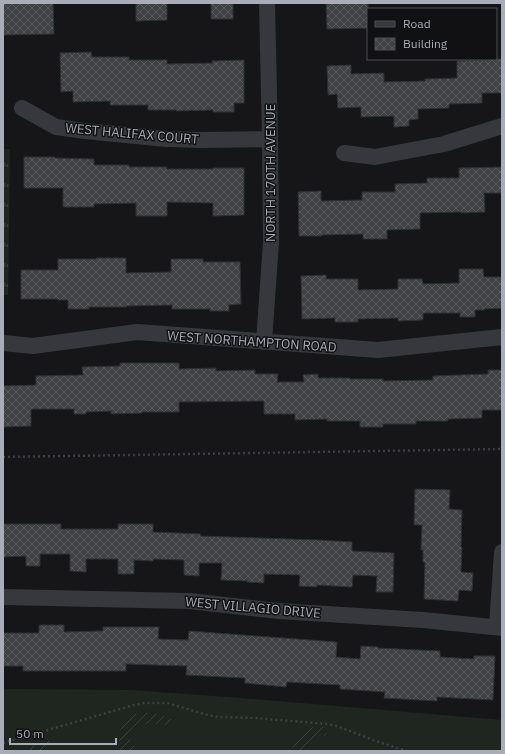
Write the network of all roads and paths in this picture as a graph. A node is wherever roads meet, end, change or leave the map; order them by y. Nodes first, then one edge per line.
1 (267, 3) edge
2 (22, 108) dead end
3 (502, 126) edge
4 (270, 139) junction
5 (344, 153) dead end
6 (502, 337) edge
7 (264, 342) junction
8 (3, 343) edge
9 (502, 449) edge
10 (3, 458) edge
11 (502, 552) edge
12 (3, 597) edge
13 (499, 627) edge
14 (3, 743) edge
15 (406, 751) edge

1 - 4 street, NORTH 170TH AVENUE
2 - 4 street, WEST HALIFAX COURT
3 - 5 street
4 - 7 street, NORTH 170TH AVENUE
6 - 7 street, WEST NORTHAMPTON ROAD
7 - 8 street, WEST NORTHAMPTON ROAD
9 - 10 path
11 - 13 street
12 - 13 street, WEST VILLAGIO DRIVE
14 - 15 path

